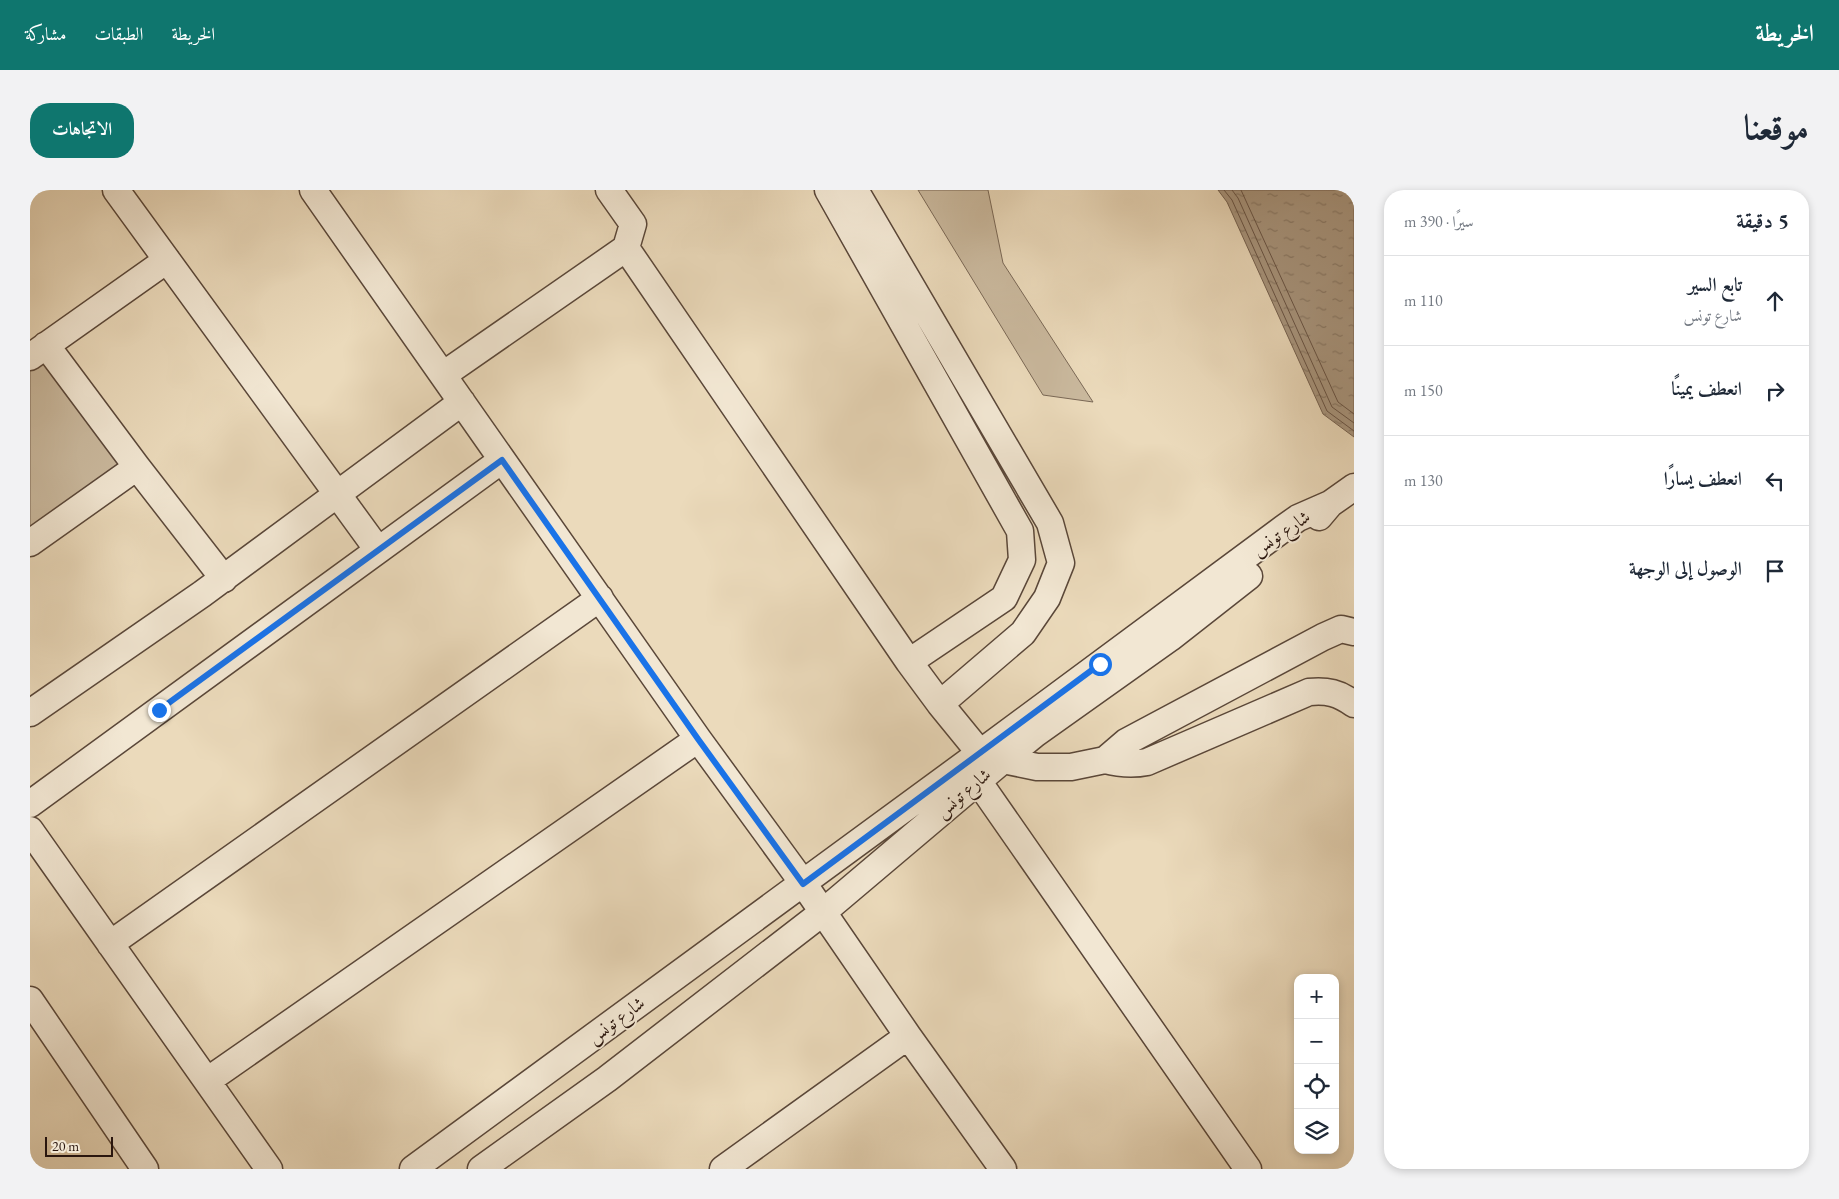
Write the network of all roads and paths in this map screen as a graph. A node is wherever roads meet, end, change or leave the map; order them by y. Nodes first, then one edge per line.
1 (116, 190) edge
2 (313, 190) edge
3 (609, 190) edge
4 (828, 190) edge
5 (855, 190) edge
6 (626, 248) junction
7 (167, 260) junction
8 (38, 351) edge
9 (443, 375) junction
10 (462, 402) junction
11 (502, 460) junction
12 (138, 467) junction
13 (1354, 487) edge
14 (339, 494) junction
15 (30, 543) edge
16 (378, 550) junction
17 (224, 579) junction
18 (600, 598) junction
19 (1354, 632) edge
20 (909, 662) junction
21 (940, 704) junction
22 (1354, 704) edge
23 (30, 713) edge
24 (698, 739) junction
25 (991, 756) junction
26 (1104, 760) junction
27 (978, 781) junction
28 (30, 804) edge
29 (30, 830) edge
30 (803, 884) junction
31 (822, 913) junction
32 (110, 944) junction
33 (30, 1000) edge
34 (908, 1036) junction
35 (207, 1082) junction
36 (487, 1167) edge
37 (145, 1169) edge
38 (269, 1169) edge
39 (413, 1169) edge
40 (723, 1169) edge
41 (1004, 1169) edge
42 (1248, 1169) edge

1 - 7 street
2 - 9 street
3 - 6 street
4 - 20 street
5 - 21 street
6 - 9 street
6 - 20 street
7 - 8 street
7 - 14 street
8 - 12 street
9 - 10 street
10 - 11 street
10 - 14 street
11 - 16 street
11 - 18 street
12 - 15 street
12 - 17 street
13 - 25 street, شارع تونس
14 - 16 street
14 - 17 street
16 - 28 street
17 - 23 street
18 - 24 street
18 - 32 street
19 - 26 street
20 - 21 street
21 - 25 street
22 - 26 street
24 - 30 street
24 - 35 street
25 - 26 street
25 - 27 street, شارع تونس
25 - 30 street, شارع تونس
27 - 31 street, شارع تونس
27 - 42 street
29 - 32 street
30 - 31 street
30 - 39 street, شارع تونس
31 - 34 street
31 - 36 street, شارع تونس
32 - 35 street
33 - 37 street
34 - 40 street
34 - 41 street
35 - 38 street

